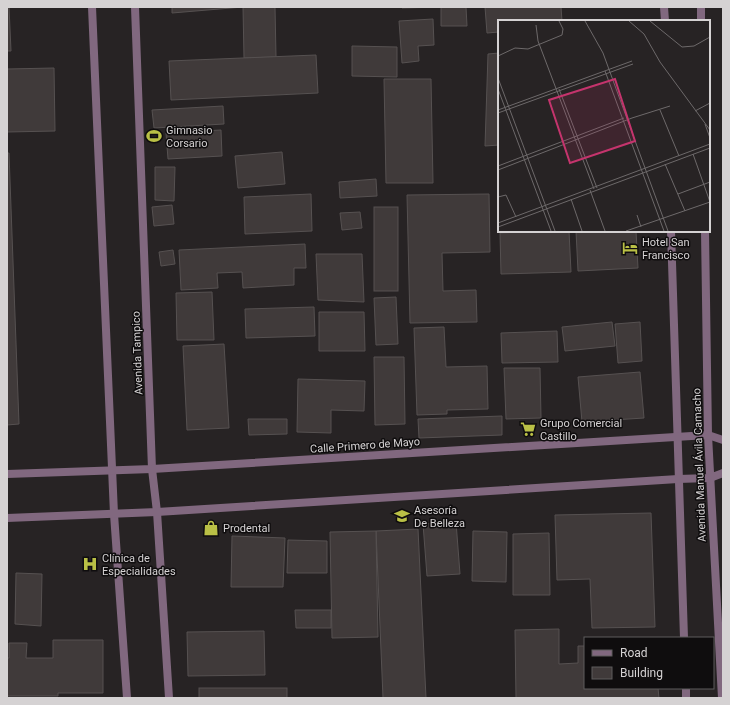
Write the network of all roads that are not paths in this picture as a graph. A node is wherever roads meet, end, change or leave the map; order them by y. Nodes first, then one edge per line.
1 (92, 7) edge
2 (135, 7) edge
3 (664, 7) edge
4 (701, 7) edge
5 (665, 20) edge
6 (702, 20) edge
7 (671, 232) edge
8 (705, 232) edge
9 (708, 434) junction
10 (677, 436) junction
11 (723, 440) edge
12 (152, 469) junction
13 (111, 471) junction
14 (723, 473) edge
15 (7, 474) edge
16 (710, 478) junction
17 (678, 479) junction
18 (157, 512) junction
19 (114, 514) junction
20 (7, 518) edge
21 (684, 637) edge
22 (127, 698) edge
23 (169, 698) edge
24 (722, 698) edge

1 - 13 street
2 - 12 street, Avenida Tampico
3 - 5 street
4 - 6 street
7 - 10 street, Avenida Manuel Ávila Camacho
8 - 9 street, Avenida Manuel Ávila Camacho
9 - 10 street, Calle Primero de Mayo
9 - 11 street, Calle Primero de Mayo
9 - 16 street, Avenida Manuel Ávila Camacho
10 - 12 street, Calle Primero de Mayo
10 - 17 street, Avenida Manuel Ávila Camacho
12 - 13 street, Calle Primero de Mayo
12 - 18 street, Avenida Tampico
13 - 15 street, Calle Primero de Mayo
13 - 19 street
14 - 16 street
16 - 17 street
16 - 24 street, Avenida Manuel Ávila Camacho
17 - 18 street
17 - 21 street, Avenida Manuel Ávila Camacho
18 - 19 street
18 - 23 street, Avenida Tampico
19 - 20 street
19 - 22 street

